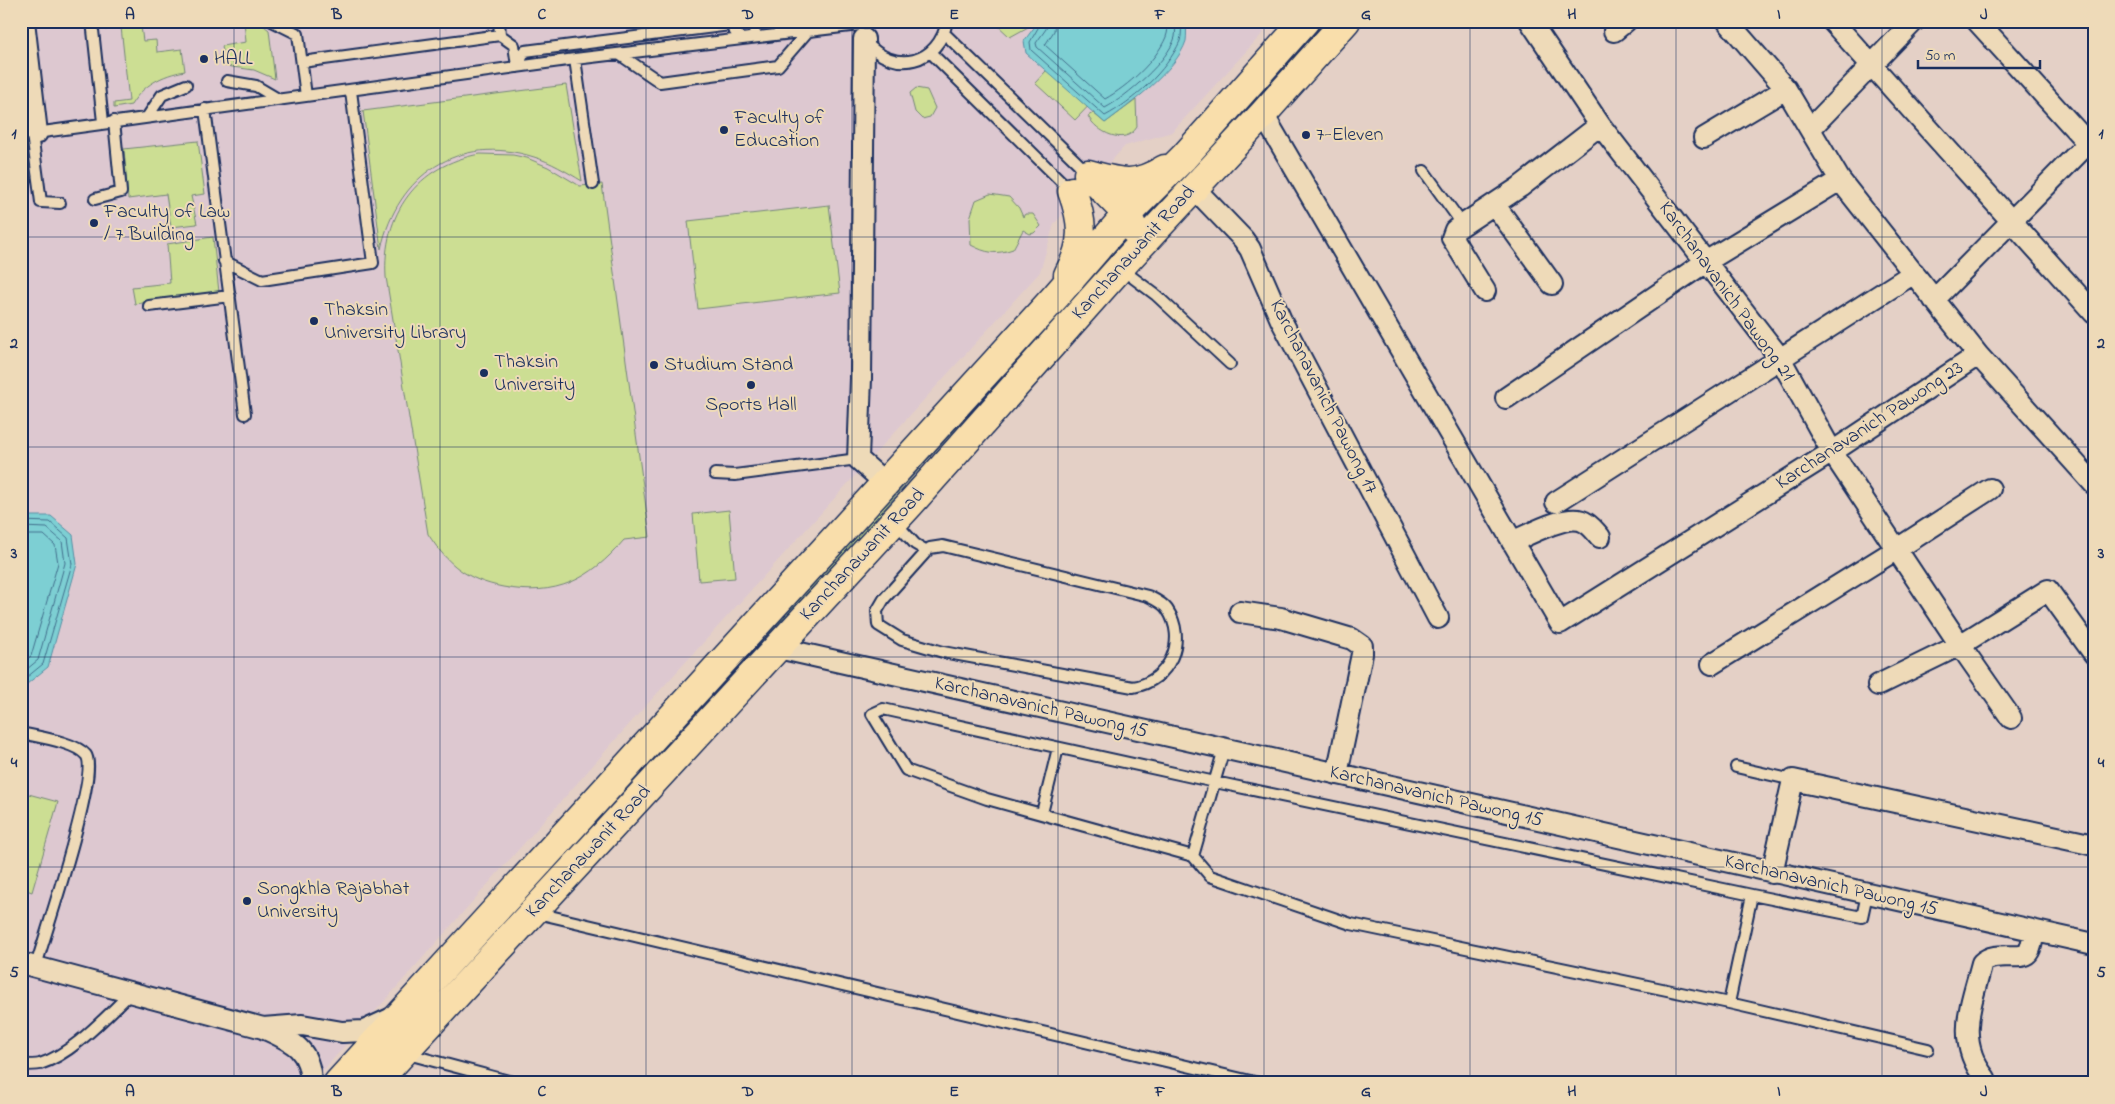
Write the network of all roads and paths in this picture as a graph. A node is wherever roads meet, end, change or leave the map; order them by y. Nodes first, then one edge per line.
1 (24, 21) edge
2 (92, 21) edge
3 (272, 21) edge
4 (499, 21) edge
5 (753, 21) edge
6 (947, 21) edge
7 (1305, 21) edge
8 (1346, 21) edge
9 (1530, 21) edge
10 (1727, 21) edge
11 (1832, 21) edge
12 (1914, 21) edge
13 (1978, 21) edge
14 (861, 28) edge
15 (809, 30) junction
16 (944, 33) junction
17 (500, 35) junction
18 (754, 36) junction
19 (740, 38) junction
20 (930, 52) junction
21 (619, 54) junction
22 (575, 59) junction
23 (302, 62) junction
24 (1872, 64) junction
25 (517, 67) junction
26 (227, 81) dead end
27 (186, 85) dead end
28 (1786, 88) junction
29 (351, 91) junction
30 (306, 96) junction
31 (278, 99) junction
32 (205, 109) junction
33 (1263, 114) junction
34 (148, 116) junction
35 (109, 122) junction
36 (1600, 125) junction
37 (1810, 129) junction
38 (30, 134) edge
39 (1704, 138) dead end
40 (2092, 144) edge
41 (1184, 157) junction
42 (1424, 170) dead end
43 (1840, 180) junction
44 (1080, 182) junction
45 (593, 184) dead end
46 (1193, 187) junction
47 (95, 198) dead end
48 (60, 203) dead end
49 (1495, 205) junction
50 (2011, 220) junction
51 (1161, 223) junction
52 (1463, 225) junction
53 (1125, 226) junction
54 (1707, 261) junction
55 (224, 262) junction
56 (1123, 264) junction
57 (1914, 273) junction
58 (1552, 284) dead end
59 (1485, 291) dead end
60 (230, 296) junction
61 (1056, 296) junction
62 (1934, 300) junction
63 (149, 306) dead end
64 (2094, 313) edge
65 (1978, 355) junction
66 (1780, 358) junction
67 (1230, 364) dead end
68 (1506, 398) dead end
69 (245, 414) dead end
70 (1832, 452) junction
71 (858, 459) junction
72 (715, 474) dead end
73 (884, 482) junction
74 (2094, 484) edge
75 (1990, 489) dead end
76 (1556, 502) dead end
77 (894, 522) junction
78 (1600, 537) dead end
79 (1512, 542) junction
80 (1898, 549) junction
81 (927, 552) junction
82 (1240, 612) dead end
83 (1438, 618) dead end
84 (1960, 645) junction
85 (778, 648) junction
86 (2094, 654) edge
87 (1712, 664) dead end
88 (1878, 685) dead end
89 (2011, 718) dead end
90 (21, 733) edge
91 (1058, 748) junction
92 (1224, 749) junction
93 (1736, 767) dead end
94 (1337, 774) junction
95 (1793, 780) junction
96 (1214, 782) junction
97 (1042, 813) junction
98 (2094, 845) edge
99 (1193, 856) junction
100 (1772, 873) junction
101 (1752, 894) junction
102 (1867, 894) junction
103 (533, 912) junction
104 (2034, 931) junction
105 (2094, 944) edge
106 (28, 964) edge
107 (131, 993) junction
108 (1729, 1002) junction
109 (405, 1011) junction
110 (263, 1028) junction
111 (1928, 1049) dead end
112 (404, 1053) junction
113 (21, 1065) edge
114 (1985, 1078) dead end
115 (311, 1083) edge
116 (338, 1083) edge
117 (375, 1083) edge
118 (516, 1083) edge
119 (1260, 1083) edge

1 - 38 street
2 - 35 lane
3 - 23 lane
4 - 17 lane
5 - 18 lane
6 - 16 lane
7 - 41 main road, Kanchanawanit Road
8 - 33 main road, Kanchanawanit Road
9 - 36 street, Karchanavanich Pawong 21
10 - 28 street, Karchanavanich Pawong 23
11 - 24 street
12 - 24 street
13 - 40 street
14 - 15 lane
14 - 20 lane
14 - 71 street
15 - 18 lane
15 - 21 lane
16 - 20 lane
16 - 44 lane
17 - 23 lane
17 - 25 lane
18 - 19 lane
19 - 21 lane
19 - 25 lane
20 - 44 lane
21 - 22 lane
22 - 25 lane
22 - 45 lane
23 - 30 lane
24 - 37 street
24 - 50 street
25 - 29 lane
26 - 31 lane
27 - 34 lane
28 - 37 street, Karchanavanich Pawong 23
28 - 39 street
29 - 30 lane
29 - 55 lane
30 - 31 lane
31 - 32 lane
32 - 34 lane
32 - 55 lane
33 - 46 main road, Kanchanawanit Road
33 - 79 street
34 - 35 lane
35 - 38 lane
35 - 47 lane
36 - 49 street
36 - 54 street, Karchanavanich Pawong 21
37 - 43 street, Karchanavanich Pawong 23
38 - 48 lane
40 - 50 street
41 - 44 main road
41 - 53 main road, Kanchanawanit Road
42 - 52 lane
43 - 54 street
43 - 57 street, Karchanavanich Pawong 23
44 - 53 main road
44 - 61 main road
46 - 51 main road, Kanchanawanit Road
46 - 83 street, Karchanavanich Pawong 17
49 - 52 street
49 - 58 street
50 - 62 street
50 - 64 street
51 - 53 main road
51 - 56 main road, Kanchanawanit Road
52 - 59 street
53 - 56 main road
53 - 61 main road, Kanchanawanit Road
54 - 66 street, Karchanavanich Pawong 21
54 - 68 street
55 - 60 lane
56 - 67 lane
56 - 77 main road, Kanchanawanit Road
57 - 62 street, Karchanavanich Pawong 23
57 - 66 street
60 - 63 lane
60 - 69 lane
61 - 73 main road, Kanchanawanit Road
62 - 65 street, Karchanavanich Pawong 23
65 - 70 street, Karchanavanich Pawong 23
65 - 74 street
66 - 70 street, Karchanavanich Pawong 21
66 - 76 street
70 - 79 street, Karchanavanich Pawong 23
70 - 80 street, Karchanavanich Pawong 21
71 - 72 lane
71 - 73 street
73 - 109 main road, Kanchanawanit Road
75 - 80 street
77 - 81 lane
77 - 85 main road, Kanchanawanit Road
78 - 79 street
80 - 84 street, Karchanavanich Pawong 21
80 - 87 street
81 - 81 lane
82 - 94 street
84 - 86 street
84 - 88 street
84 - 89 street, Karchanavanich Pawong 21
85 - 92 street, Karchanavanich Pawong 15
85 - 103 main road, Kanchanawanit Road
90 - 106 lane
91 - 96 lane
91 - 97 lane
91 - 97 lane
92 - 94 street, Karchanavanich Pawong 15
92 - 96 lane
93 - 95 lane
94 - 100 street, Karchanavanich Pawong 15
95 - 98 street
95 - 100 street
96 - 99 lane
96 - 101 lane
97 - 99 lane
99 - 108 lane
100 - 102 street, Karchanavanich Pawong 15
101 - 102 lane
101 - 108 lane
102 - 104 street, Karchanavanich Pawong 15
103 - 112 main road, Kanchanawanit Road
103 - 119 lane
104 - 105 street, Karchanavanich Pawong 15
104 - 114 street
106 - 107 street
107 - 110 street
107 - 113 lane
108 - 111 lane
109 - 110 street
109 - 116 main road, Kanchanawanit Road
110 - 115 street
112 - 117 main road, Kanchanawanit Road
112 - 118 lane

